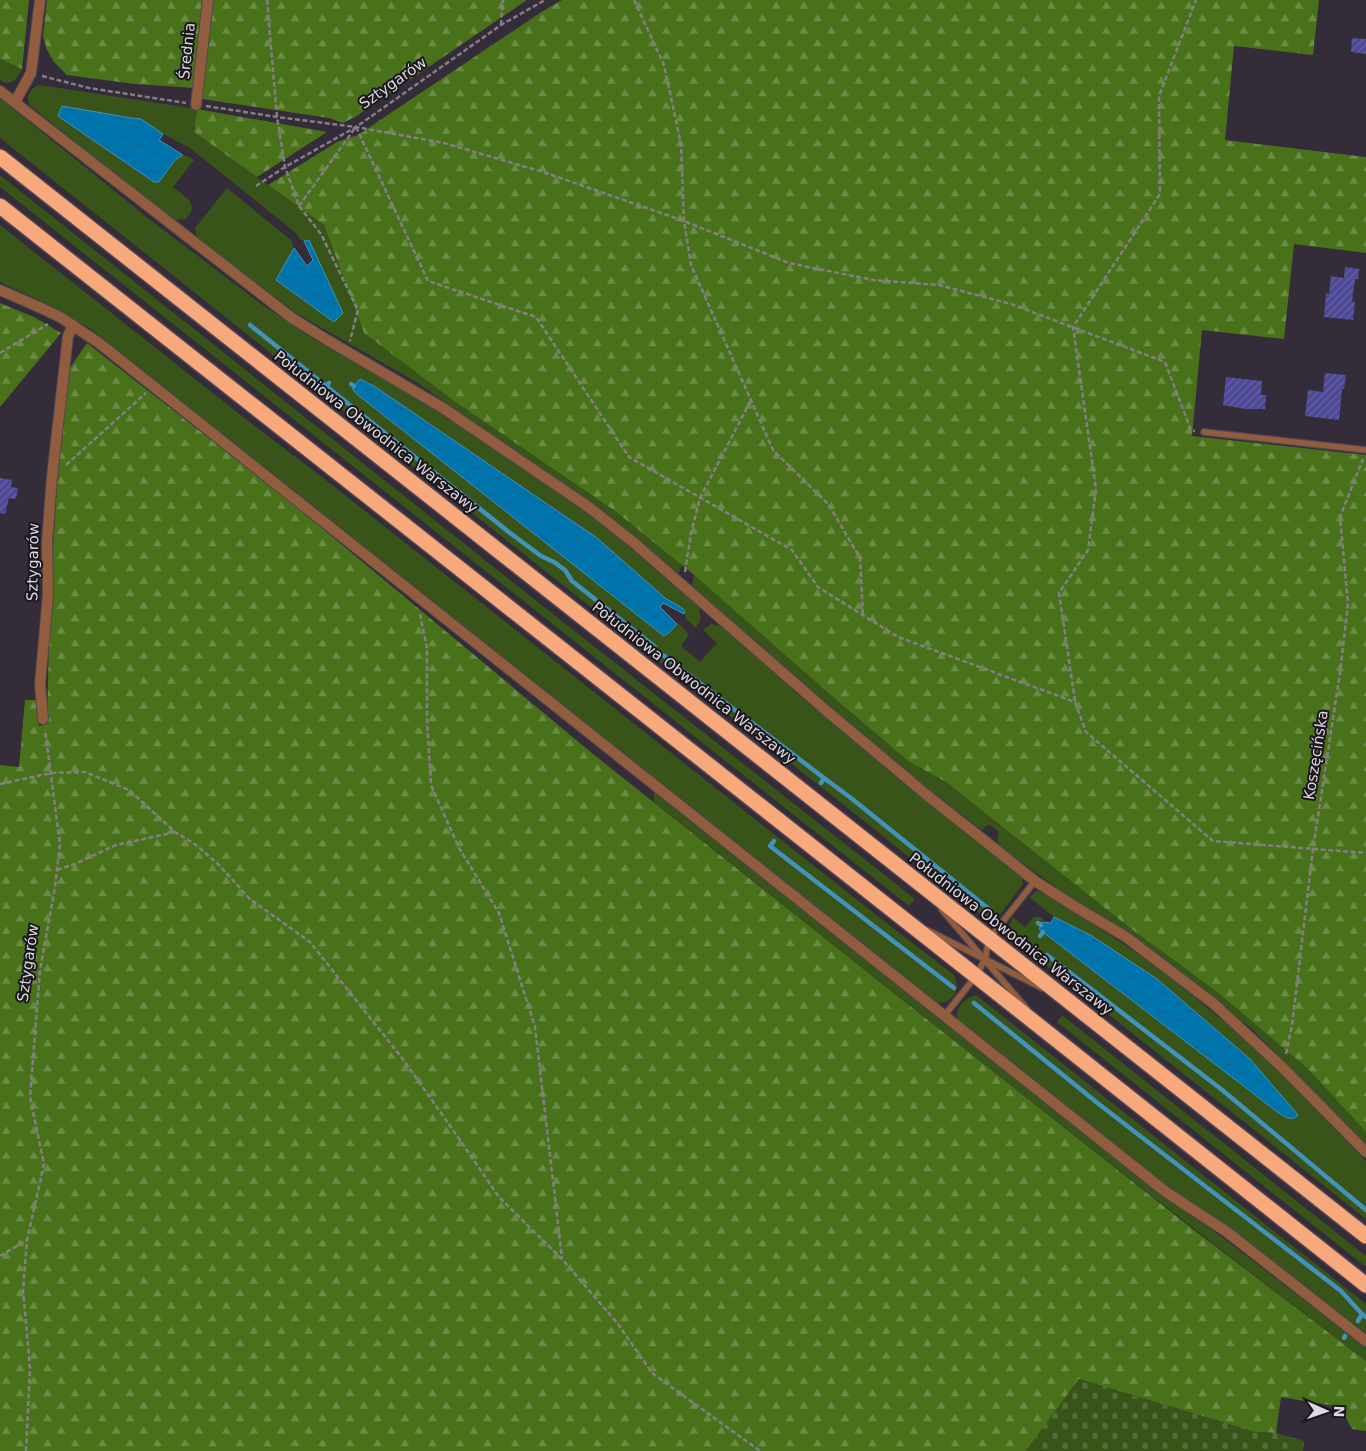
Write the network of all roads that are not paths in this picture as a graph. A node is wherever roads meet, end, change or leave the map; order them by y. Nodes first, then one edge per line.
1 (40, 0) edge
2 (208, 0) edge
3 (0, 90) edge
4 (14, 102) junction
5 (196, 105) road end
6 (0, 157) edge
7 (0, 206) edge
8 (0, 290) edge
9 (73, 325) junction
10 (1204, 432) road end
11 (1366, 450) edge
12 (43, 719) road end
13 (1035, 881) junction
14 (923, 887) junction
15 (901, 917) junction
16 (989, 939) junction
17 (985, 959) junction
18 (976, 976) junction
19 (1070, 1002) junction
20 (944, 1016) junction
21 (1048, 1033) junction
22 (1366, 1152) edge
23 (1366, 1236) edge
24 (1366, 1285) edge
25 (1366, 1340) edge

1 - 4 street
2 - 5 street, Średnia
3 - 4 street
4 - 13 street
6 - 14 highway, Południowa Obwodnica Warszawy
7 - 15 highway
8 - 9 street
9 - 12 street, Sztygarów
9 - 20 street
10 - 11 lane
13 - 16 lane
13 - 22 street
14 - 16 highway, Południowa Obwodnica Warszawy
14 - 17 lane
15 - 17 lane
15 - 18 highway
16 - 17 lane
16 - 19 highway, Południowa Obwodnica Warszawy
17 - 18 lane
17 - 19 lane
17 - 21 lane
18 - 20 lane
18 - 21 highway
19 - 23 highway, Południowa Obwodnica Warszawy
20 - 25 street
21 - 24 highway

